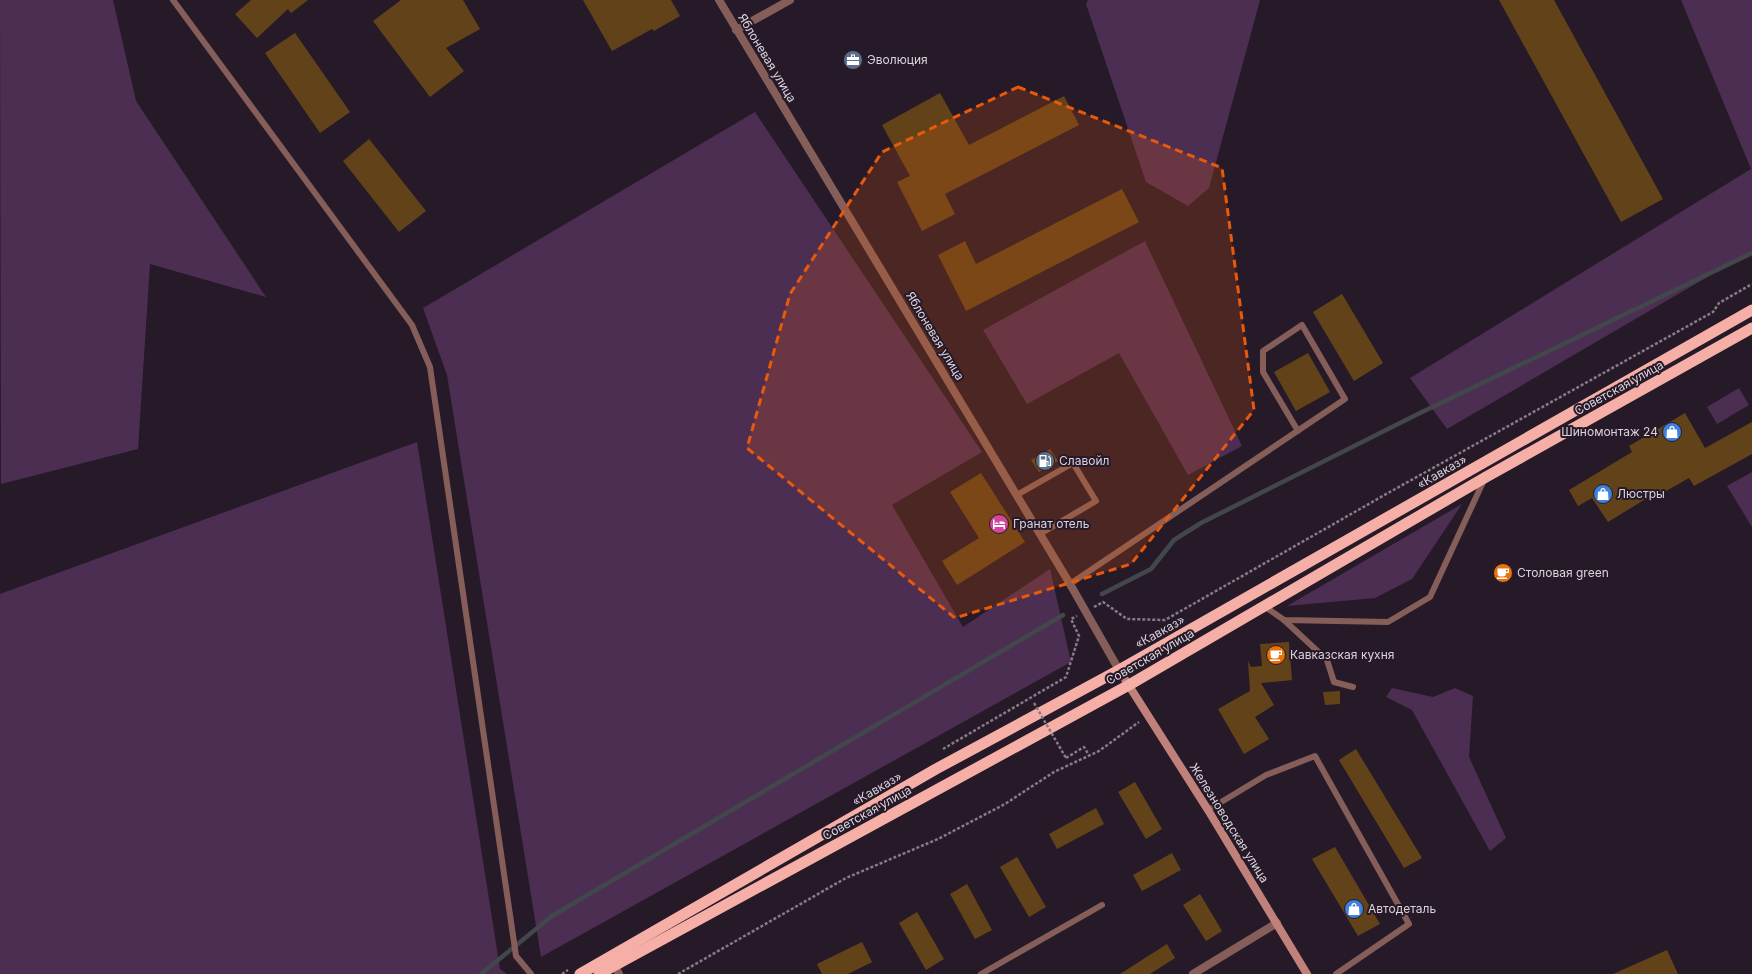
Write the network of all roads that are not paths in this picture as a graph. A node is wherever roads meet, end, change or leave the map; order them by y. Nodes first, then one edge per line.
1 (173, 0) edge
2 (719, 0) edge
3 (790, 0) edge
4 (736, 30) junction
5 (1752, 310) edge
6 (1752, 328) edge
7 (1298, 431) junction
8 (1486, 477) junction
9 (1017, 495) junction
10 (1040, 534) junction
11 (1070, 584) junction
12 (1264, 606) junction
13 (1284, 620) junction
14 (1119, 670) junction
15 (1129, 685) junction
16 (1353, 687) dead end
17 (1208, 810) junction
18 (1102, 905) dead end
19 (1277, 923) junction
20 (617, 970) edge
21 (531, 974) edge
22 (580, 974) edge
23 (599, 974) edge
24 (981, 974) edge
25 (1193, 974) edge
26 (1307, 974) edge
27 (1336, 974) edge

1 - 21 lane
2 - 4 street, Яблоневая улица
3 - 4 street
4 - 9 street, Яблоневая улица
5 - 14 highway, «Кавказ»
6 - 8 highway, Советская улица
7 - 7 lane
7 - 11 lane
8 - 12 highway, Советская улица
8 - 13 lane
9 - 10 street, Яблоневая улица
9 - 10 lane
10 - 11 street, Яблоневая улица
11 - 14 street, Яблоневая улица
12 - 13 lane
12 - 15 highway, Советская улица
13 - 16 lane
14 - 15 main road, Яблоневая улица
14 - 22 highway, «Кавказ»
15 - 17 main road, Железноводская улица
15 - 20 highway, Советская улица
17 - 19 main road, Железноводская улица
17 - 27 lane
18 - 24 lane
19 - 25 street
19 - 26 main road, Железноводская улица
20 - 23 highway, Советская улица

